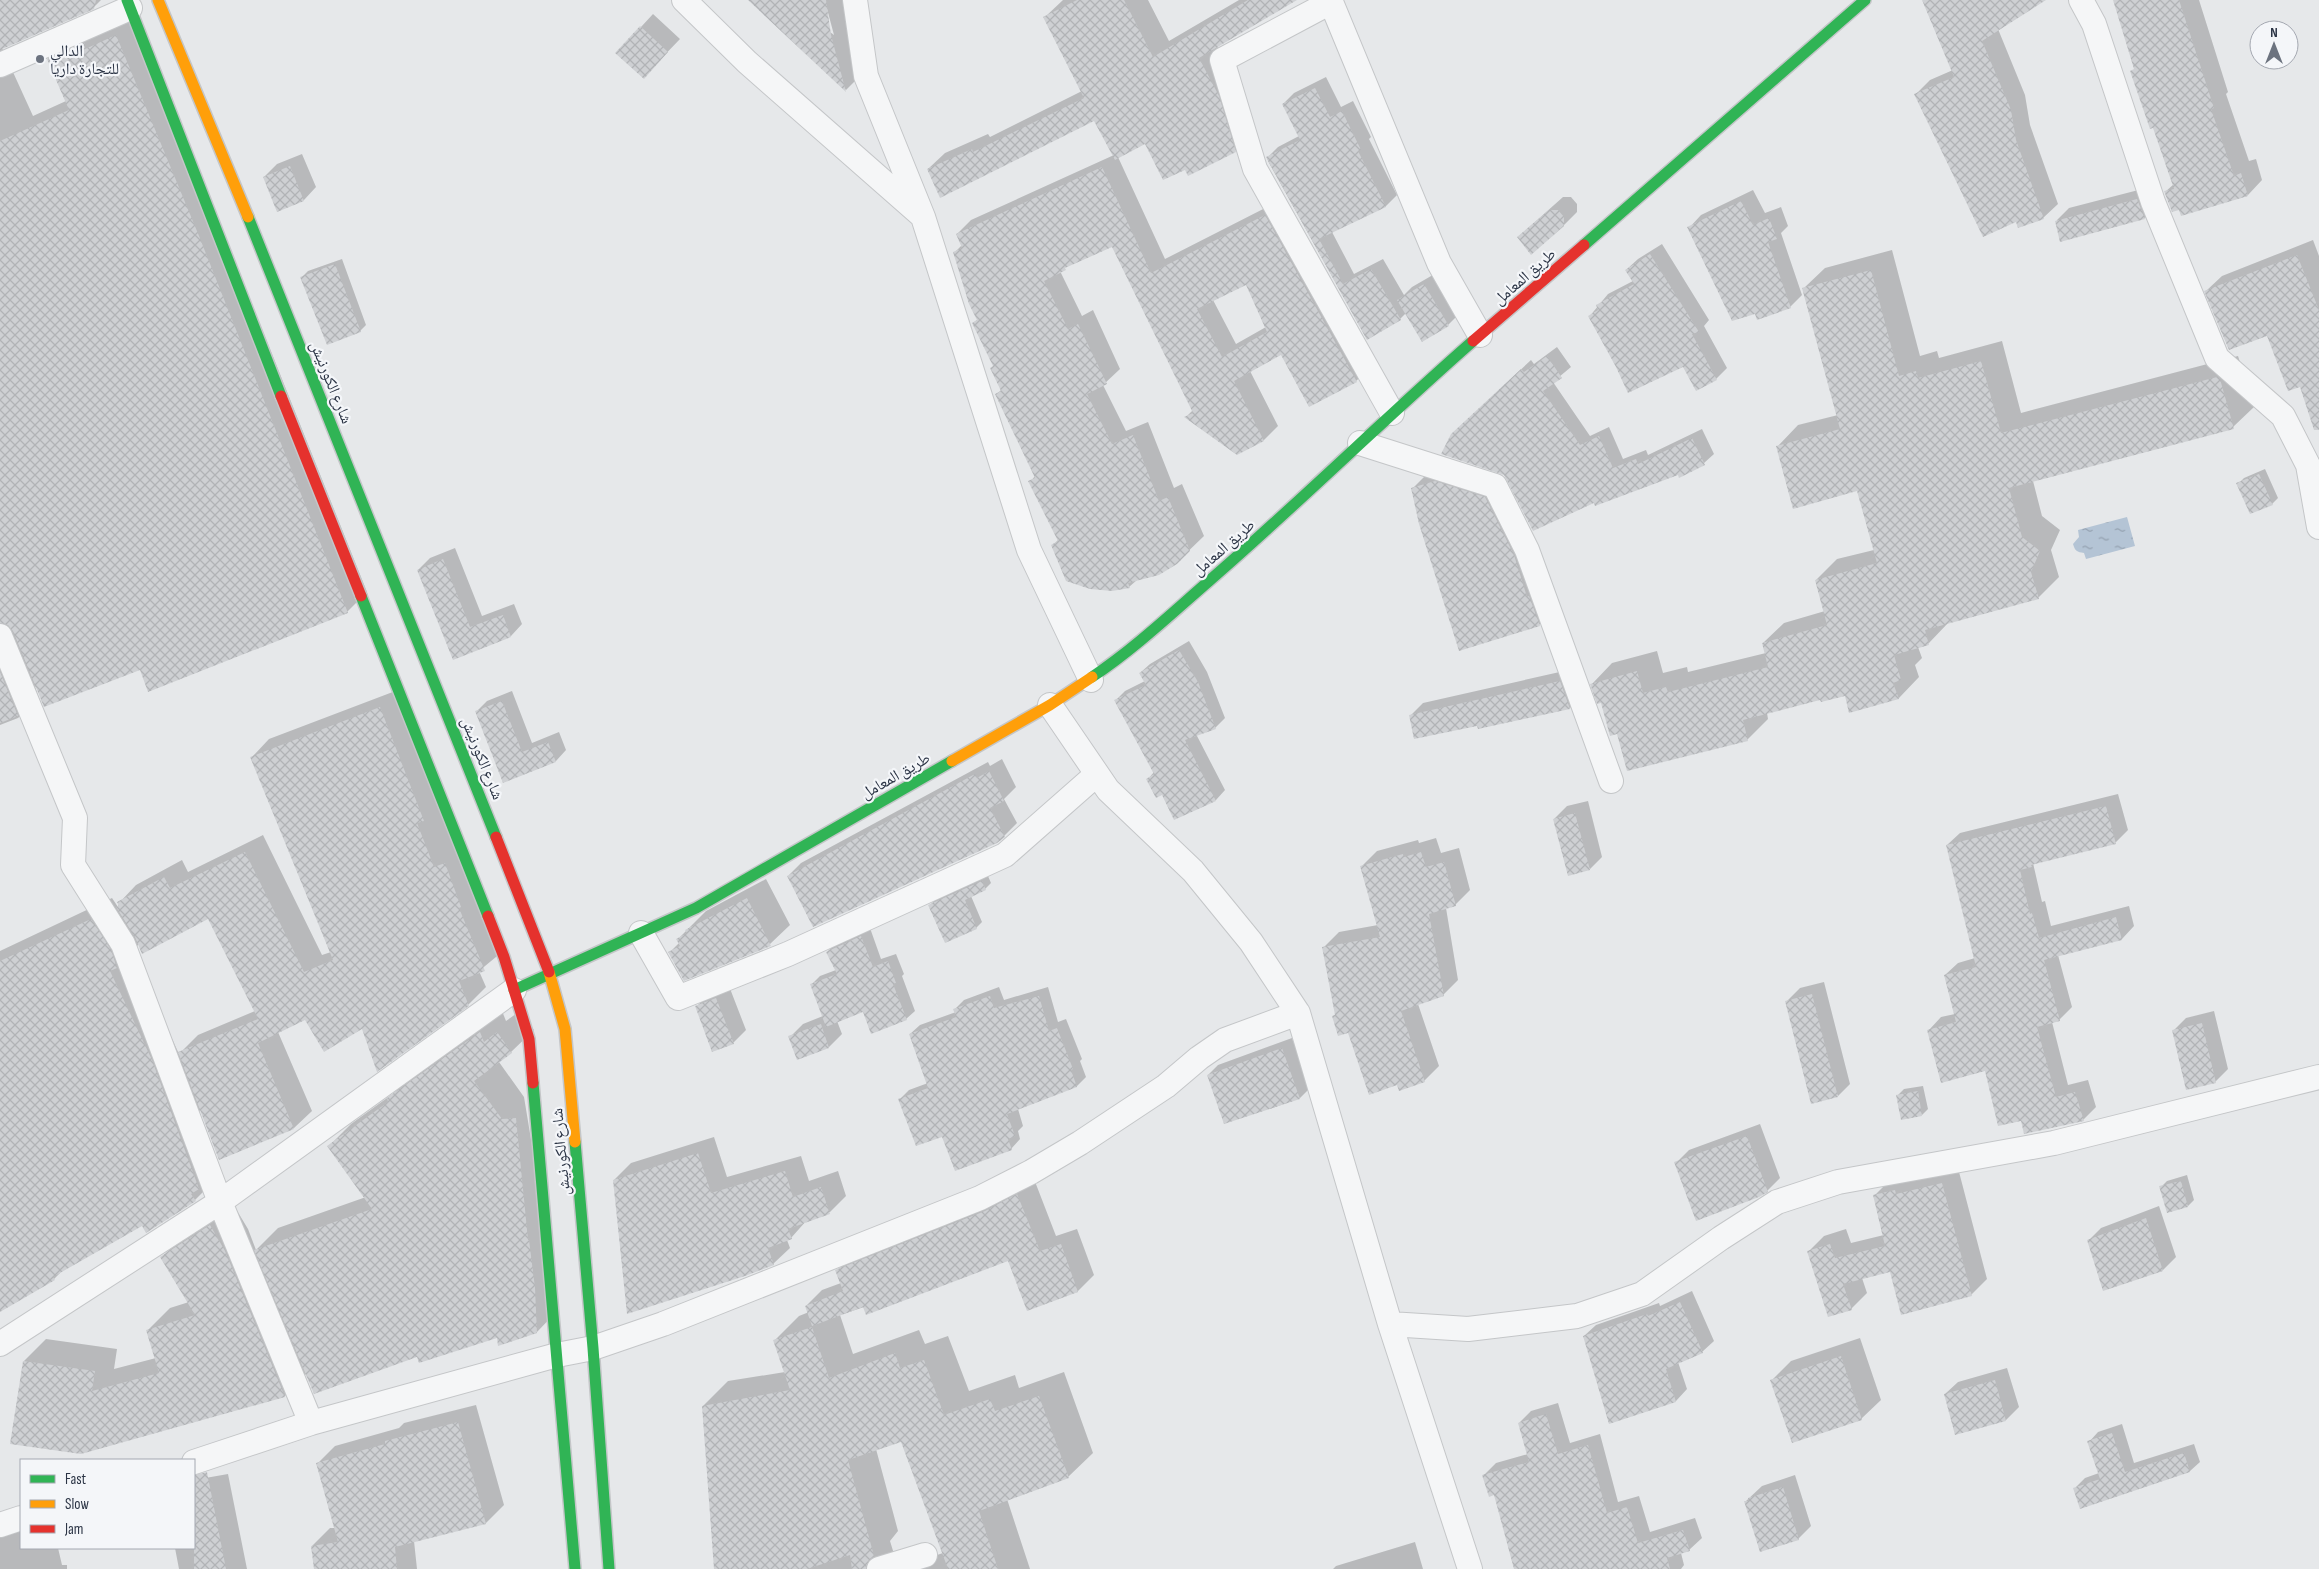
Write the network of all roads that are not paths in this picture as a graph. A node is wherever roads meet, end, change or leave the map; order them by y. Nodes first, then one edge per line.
1 (158, 0) edge
2 (684, 0) edge
3 (855, 0) edge
4 (1865, 0) edge
5 (2081, 0) edge
6 (128, 4) edge
7 (0, 65) edge
8 (923, 217) junction
9 (1480, 335) junction
10 (1392, 413) junction
11 (1360, 443) junction
12 (2319, 527) edge
13 (0, 636) edge
14 (1091, 680) junction
15 (1050, 705) junction
16 (1097, 774) junction
17 (1611, 781) dead end
18 (641, 933) junction
19 (550, 975) junction
20 (514, 990) junction
21 (1298, 1013) junction
22 (2319, 1077) edge
23 (220, 1202) junction
24 (1390, 1324) junction
25 (0, 1344) edge
26 (593, 1348) junction
27 (557, 1355) junction
28 (311, 1423) junction
29 (195, 1462) edge
30 (20, 1518) edge
31 (0, 1525) edge
32 (925, 1555) dead end
33 (575, 1569) edge
34 (609, 1569) edge
35 (879, 1569) edge
36 (1470, 1569) edge

1 - 19 main road, شارع الكورنيش
2 - 8 street
3 - 8 street
4 - 9 main road, طريق المعامل
5 - 12 street
6 - 7 street
6 - 20 main road, شارع الكورنيش
8 - 14 street
9 - 10 main road, طريق المعامل
9 - 10 street
10 - 11 main road, طريق المعامل
11 - 14 main road, طريق المعامل
11 - 17 street
13 - 23 street
14 - 15 main road, طريق المعامل
15 - 16 street
15 - 18 main road, طريق المعامل
16 - 18 street
16 - 21 street
18 - 19 main road, طريق المعامل
19 - 20 main road, طريق المعامل
19 - 26 main road, شارع الكورنيش
20 - 23 street
20 - 27 main road, شارع الكورنيش
21 - 24 street
21 - 26 street
22 - 24 street
23 - 25 street
23 - 28 street
24 - 36 street
26 - 27 street
26 - 34 main road, شارع الكورنيش
27 - 28 street
27 - 33 main road, شارع الكورنيش
28 - 29 street
30 - 31 street
32 - 35 street

